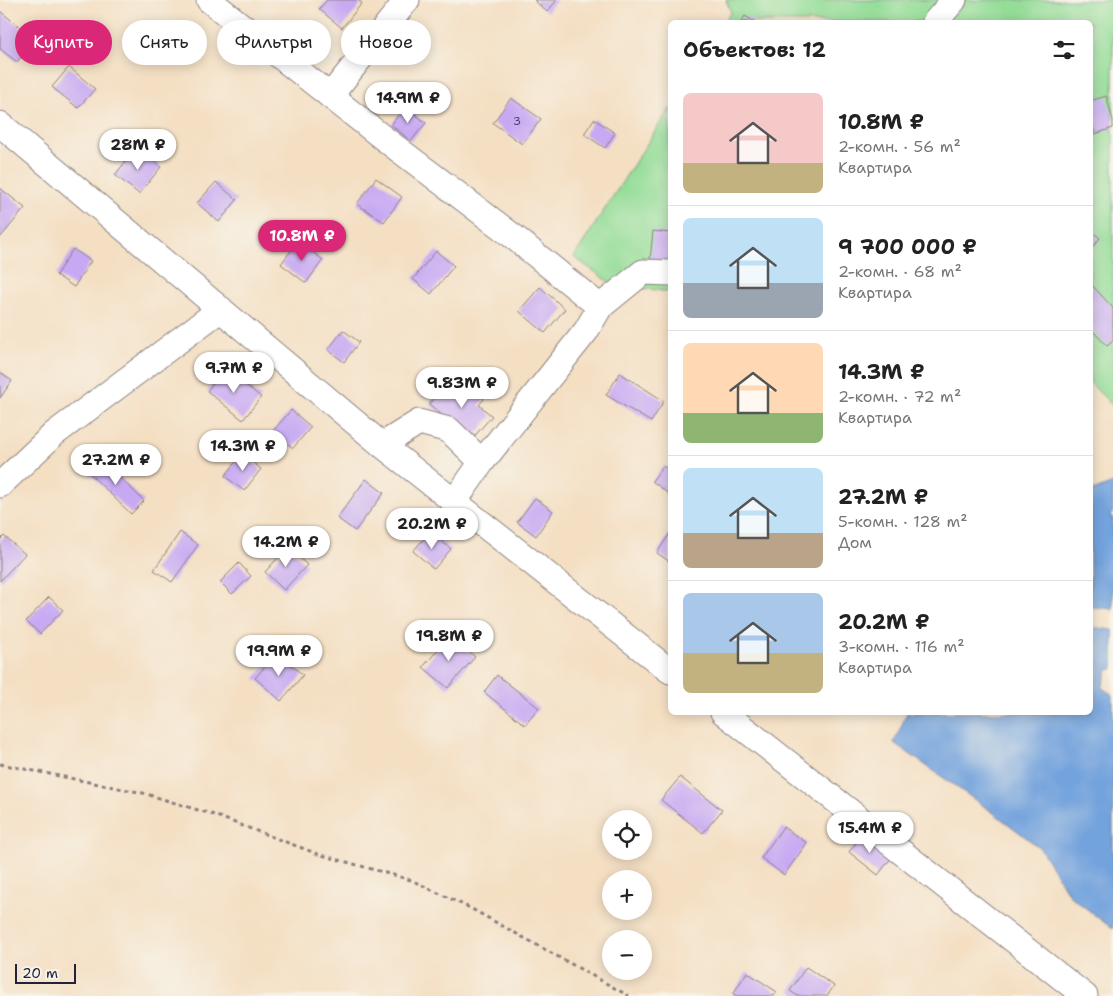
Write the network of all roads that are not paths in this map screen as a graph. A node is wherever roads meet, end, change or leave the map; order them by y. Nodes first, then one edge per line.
1 (209, 0) edge
2 (407, 0) edge
3 (954, 0) edge
4 (937, 20) edge
5 (330, 96) junction
6 (0, 124) edge
7 (668, 273) edge
8 (600, 307) junction
9 (221, 309) junction
10 (382, 445) junction
11 (482, 462) junction
12 (0, 486) edge
13 (454, 502) junction
14 (668, 669) edge
15 (727, 715) edge
16 (1085, 996) edge

1 - 5 street
2 - 5 street
3 - 4 street
5 - 8 street
6 - 9 street
7 - 8 street
8 - 11 street
9 - 10 street
9 - 12 street
10 - 11 street
10 - 13 street
11 - 13 street
13 - 14 street
15 - 16 street

